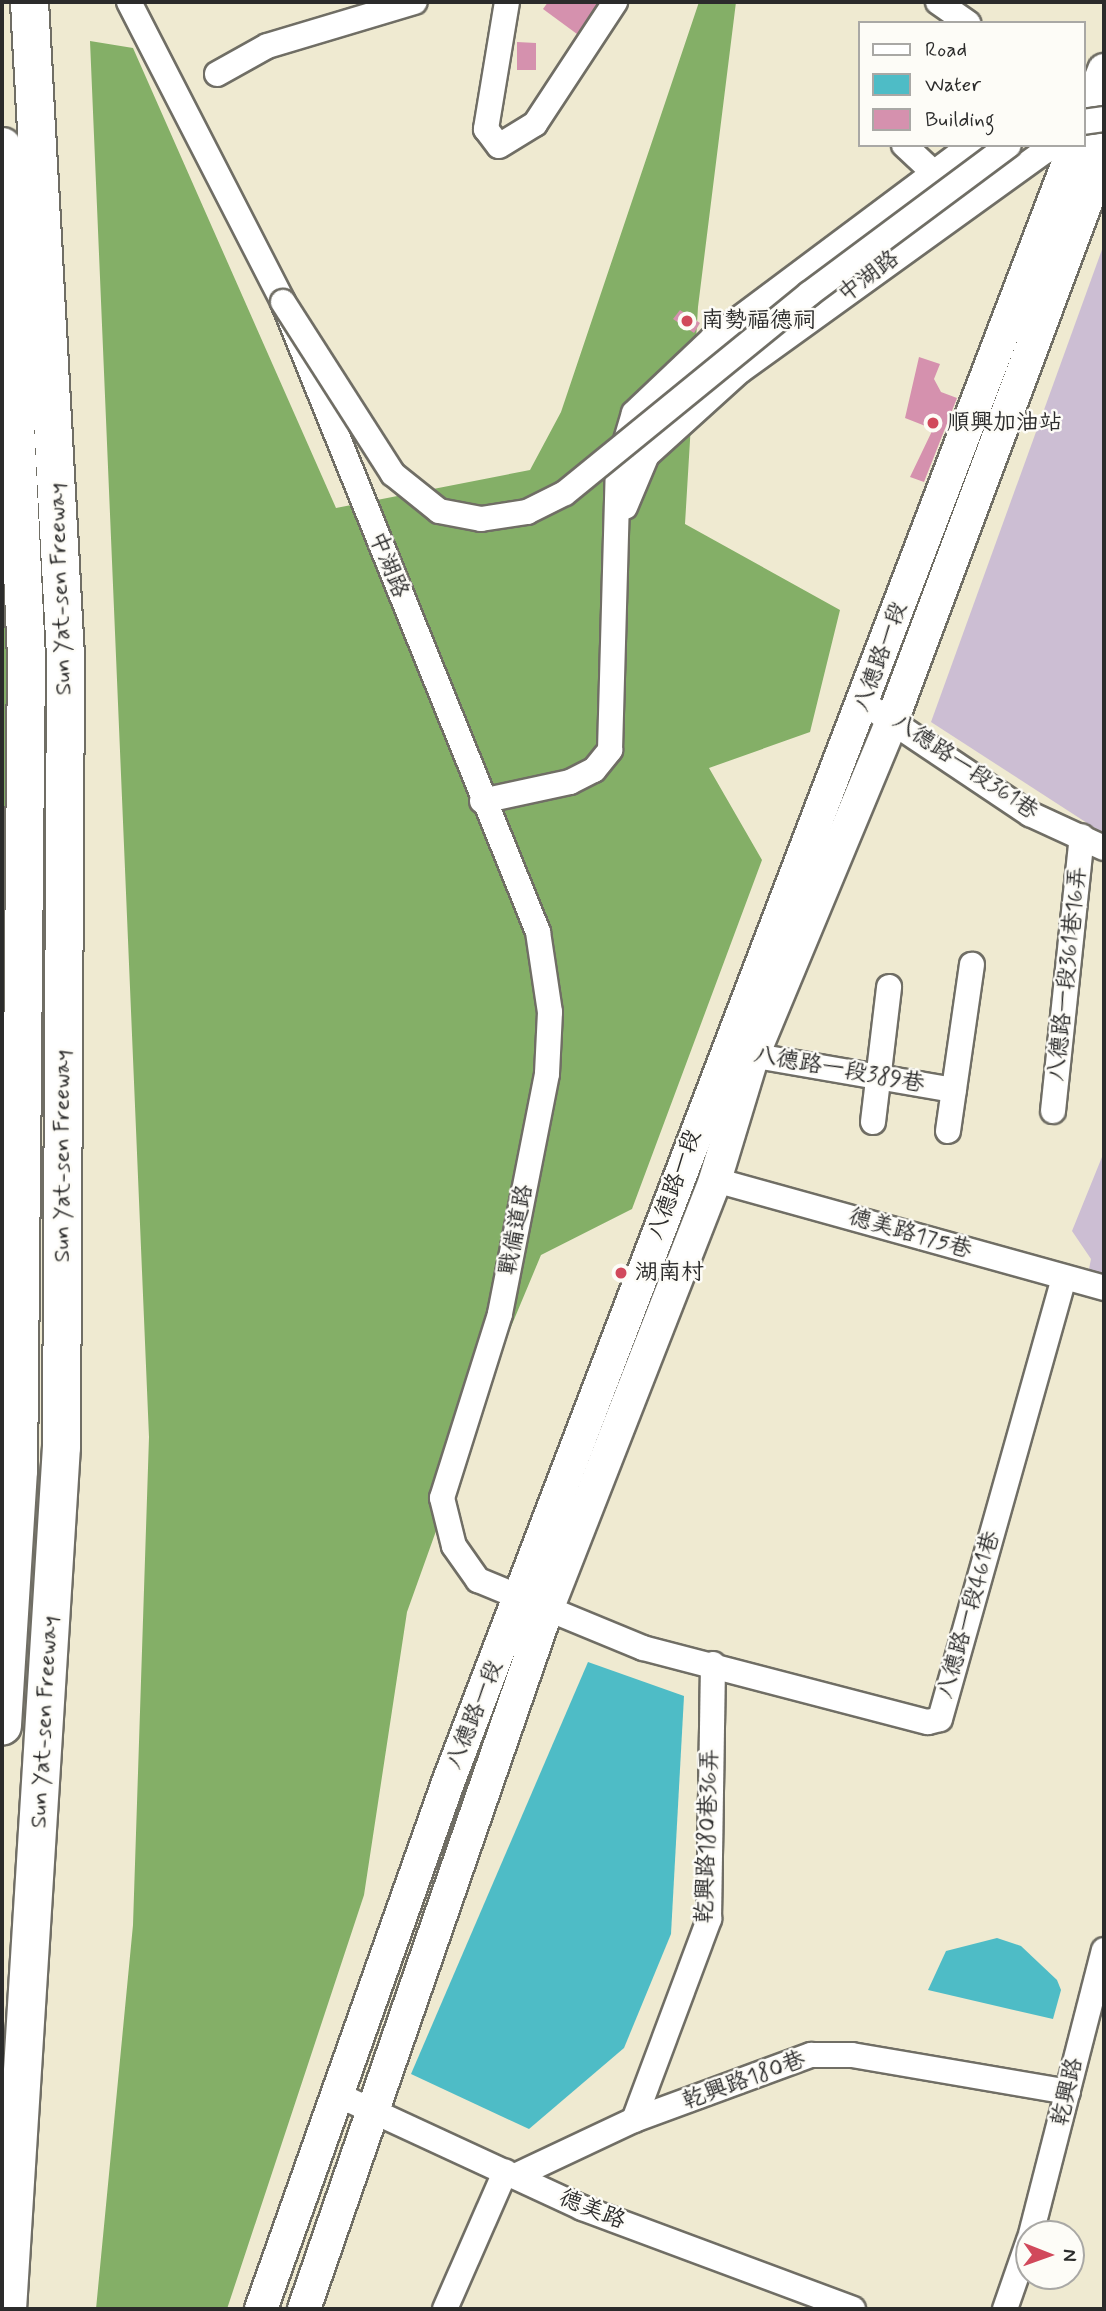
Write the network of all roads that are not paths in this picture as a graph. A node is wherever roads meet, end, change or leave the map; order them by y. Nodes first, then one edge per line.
1 (29, 2) edge
2 (129, 2) edge
3 (415, 2) edge
4 (507, 2) edge
5 (615, 2) edge
6 (938, 2) edge
7 (965, 21) edge
8 (217, 74) dead end
9 (1104, 134) edge
10 (1085, 139) edge
11 (2, 146) edge
12 (906, 147) edge
13 (968, 147) edge
14 (1006, 147) edge
15 (1059, 147) edge
16 (1074, 147) edge
17 (1104, 155) edge
18 (933, 172) junction
19 (833, 245) junction
20 (852, 289) junction
21 (283, 302) junction
22 (716, 336) junction
23 (743, 369) junction
24 (618, 527) junction
25 (864, 703) junction
26 (893, 718) junction
27 (482, 801) junction
28 (1082, 837) junction
29 (1104, 848) edge
30 (972, 965) dead end
31 (889, 987) dead end
32 (739, 1053) junction
33 (879, 1077) junction
34 (954, 1090) junction
35 (1053, 1111) dead end
36 (873, 1122) dead end
37 (948, 1131) dead end
38 (715, 1180) junction
39 (1064, 1278) junction
40 (1104, 1288) edge
41 (534, 1605) junction
42 (713, 1664) junction
43 (2, 1726) edge
44 (1104, 1950) edge
45 (1068, 2092) junction
46 (338, 2095) junction
47 (372, 2111) junction
48 (634, 2120) junction
49 (510, 2174) junction
50 (1035, 2220) edge
51 (1015, 2279) edge
52 (7, 2309) edge
53 (261, 2309) edge
54 (304, 2309) edge
55 (445, 2309) edge
56 (853, 2309) edge
57 (1004, 2309) edge

1 - 52 highway, Sun Yat-sen Freeway
2 - 21 street, 中湖路
3 - 8 street
4 - 5 street
6 - 7 street
9 - 10 street
11 - 43 highway, Sun Yat-sen Freeway
12 - 18 street
13 - 18 street, 中湖路
14 - 21 street, bridge
15 - 20 street, 中湖路
16 - 25 main road, 八德路一段
17 - 26 main road, 八德路一段
18 - 19 street, 中湖路
19 - 20 street
19 - 22 street, 中湖路
20 - 23 street, 中湖路
21 - 27 street, 中湖路
22 - 23 street
22 - 24 street, 中湖路
23 - 24 street, 中湖路
24 - 27 street, 中湖路
25 - 26 street, 八德路一段361巷
25 - 32 main road, 八德路一段
26 - 28 street, 八德路一段361巷
26 - 32 main road, 八德路一段
27 - 41 street, 戰備道路
28 - 29 street, 八德路一段361巷
28 - 35 street, 八德路一段361巷16弄
30 - 34 street
31 - 33 street
32 - 33 street, 八德路一段389巷
32 - 38 main road, 八德路一段
32 - 41 main road, 八德路一段
33 - 34 street, 八德路一段389巷
33 - 36 street
34 - 37 street
38 - 39 street, 德美路175巷
38 - 41 main road, 八德路一段
39 - 40 street, 德美路175巷
39 - 42 street, 八德路一段461巷
41 - 42 street, 八德路一段461巷
41 - 46 main road, 八德路一段
41 - 47 main road, 八德路一段
42 - 48 street, 乾興路180巷36弄
44 - 45 street, 乾興路
45 - 48 street, 乾興路180巷
45 - 50 street, 乾興路
46 - 47 street, 德美路
46 - 53 main road, 八德路一段
47 - 49 street, 德美路
47 - 54 main road, 八德路一段
48 - 49 street, 乾興路180巷
49 - 55 street
49 - 56 street, 德美路
51 - 57 street

